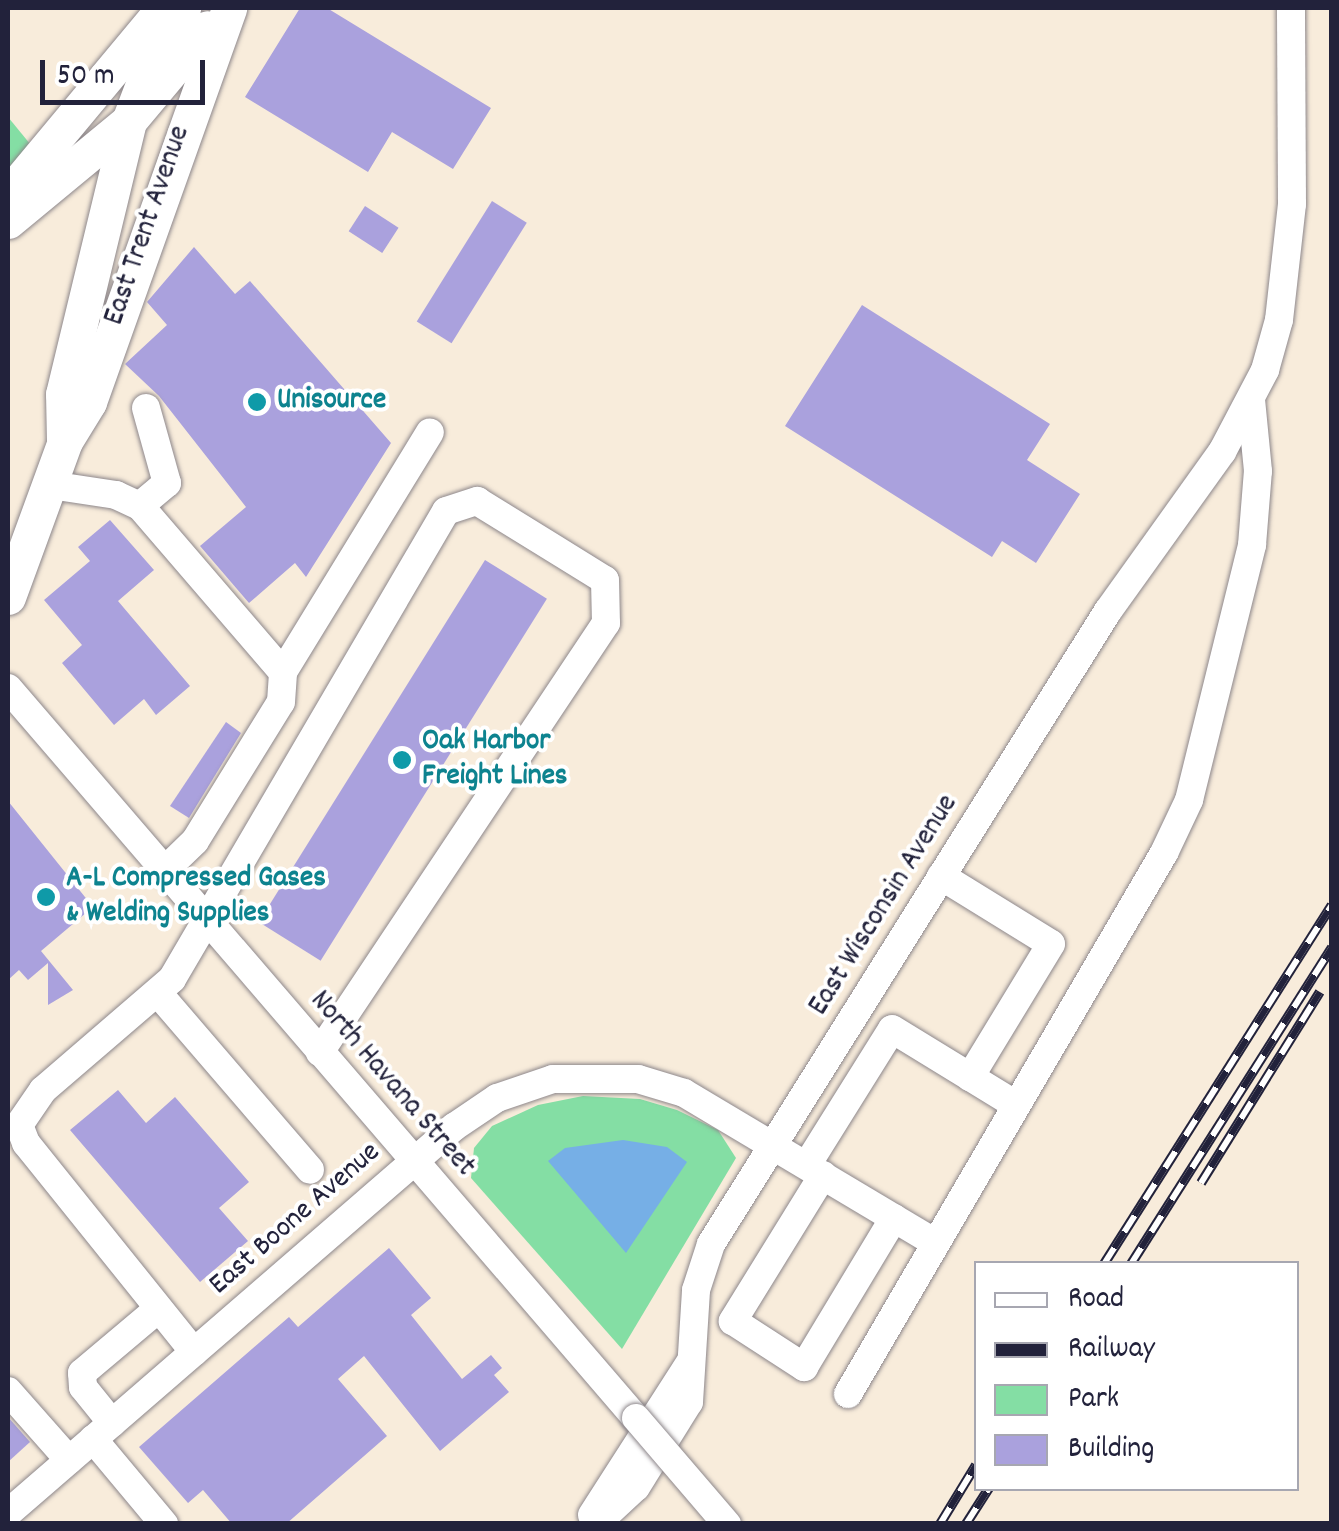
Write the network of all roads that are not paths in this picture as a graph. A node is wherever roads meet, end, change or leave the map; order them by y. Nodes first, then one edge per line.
1 (164, 8) edge
2 (183, 8) edge
3 (221, 8) edge
4 (230, 8) edge
5 (1291, 8) edge
6 (128, 121) junction
7 (8, 195) edge
8 (8, 222) edge
9 (1251, 400) junction
10 (146, 408) dead end
11 (430, 432) dead end
12 (64, 441) junction
13 (50, 484) junction
14 (140, 506) junction
15 (8, 597) edge
16 (283, 672) junction
17 (8, 688) edge
18 (164, 871) junction
19 (942, 876) junction
20 (208, 922) junction
21 (158, 993) junction
22 (320, 1052) junction
23 (970, 1077) junction
24 (1016, 1105) junction
25 (774, 1145) junction
26 (414, 1162) junction
27 (310, 1170) dead end
28 (815, 1170) junction
29 (894, 1218) junction
30 (936, 1243) junction
31 (158, 1309) junction
32 (194, 1352) junction
33 (691, 1361) junction
34 (8, 1391) edge
35 (848, 1394) dead end
36 (103, 1431) junction
37 (68, 1460) junction
38 (8, 1513) edge
39 (164, 1524) edge
40 (586, 1524) edge
41 (596, 1524) edge
42 (726, 1524) edge

1 - 7 main road
2 - 6 main road, East Trent Avenue
3 - 6 main road
4 - 12 main road, East Trent Avenue
5 - 9 street, East Wisconsin Avenue
6 - 8 main road
6 - 12 main road, East Trent Avenue
9 - 19 street, East Wisconsin Avenue
9 - 24 street
10 - 14 street
11 - 16 street
12 - 13 main road, East Trent Avenue
13 - 14 street
13 - 15 main road, East Trent Avenue
14 - 16 street
16 - 18 street
17 - 18 street, North Havana Street
18 - 20 street, North Havana Street
19 - 23 street
19 - 25 street, East Wisconsin Avenue
20 - 21 street
20 - 22 street, North Havana Street
20 - 22 street
21 - 27 street
21 - 31 street
22 - 26 street, North Havana Street
23 - 24 street
23 - 28 street
24 - 30 street
25 - 26 street, East Boone Avenue
25 - 28 street, East Boone Avenue
25 - 33 street, East Wisconsin Avenue
26 - 32 street, East Boone Avenue
26 - 42 street, North Havana Street, bridge
28 - 29 street, East Boone Avenue
28 - 29 street
29 - 30 street, East Boone Avenue
30 - 35 street
31 - 32 street
31 - 36 street
32 - 36 street, East Boone Avenue
33 - 40 street
33 - 41 street, East Wisconsin Avenue
34 - 37 street
36 - 37 street, East Boone Avenue
36 - 39 street
37 - 38 street, East Boone Avenue

